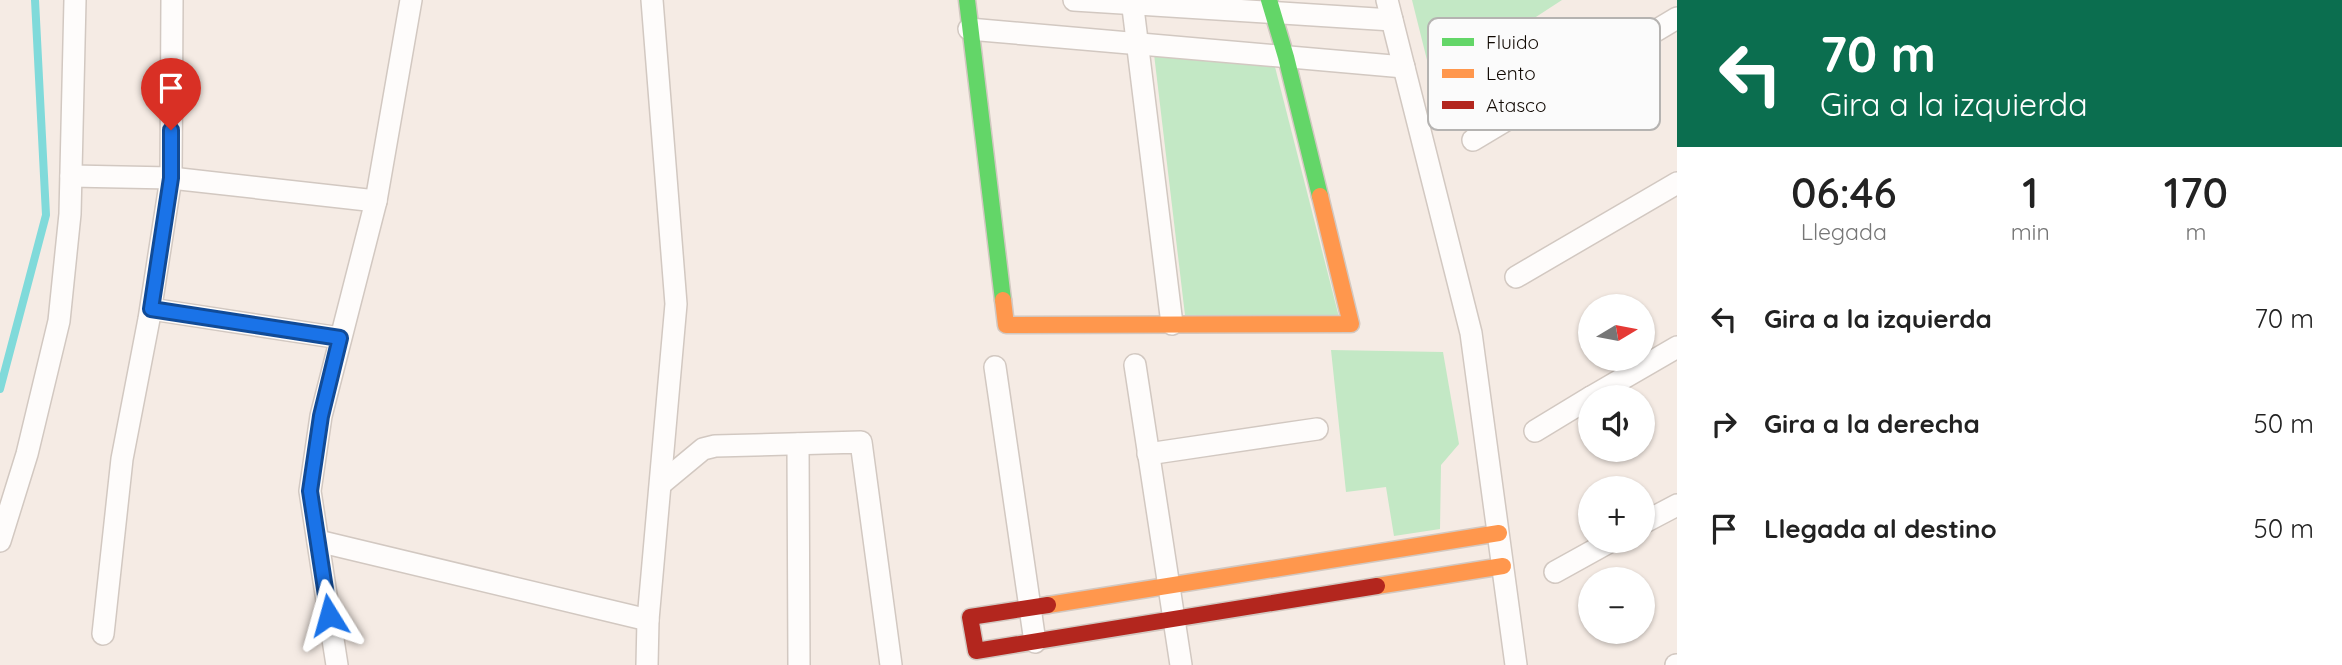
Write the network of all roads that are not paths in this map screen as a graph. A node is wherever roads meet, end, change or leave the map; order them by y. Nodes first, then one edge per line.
1 (75, 0) edge
2 (172, 0) edge
3 (411, 0) edge
4 (652, 0) edge
5 (967, 0) edge
6 (1074, 0) edge
7 (1132, 2) edge
8 (1270, 6) edge
9 (1390, 10) edge
10 (1677, 18) edge
11 (1660, 28) edge
12 (969, 29) junction
13 (1139, 44) junction
14 (1286, 57) junction
15 (1404, 67) junction
16 (1490, 130) edge
17 (1473, 140) dead end
18 (71, 176) junction
19 (171, 178) junction
20 (1677, 183) edge
21 (376, 201) junction
22 (1516, 277) dead end
23 (151, 309) junction
24 (1172, 324) junction
25 (340, 338) junction
26 (1677, 346) edge
27 (1135, 365) dead end
28 (995, 367) dead end
29 (1611, 385) edge
30 (1578, 405) edge
31 (1317, 429) dead end
32 (1535, 430) dead end
33 (798, 444) junction
34 (1149, 454) junction
35 (662, 483) junction
36 (1677, 505) edge
37 (1655, 517) edge
38 (1499, 533) junction
39 (0, 541) edge
40 (318, 541) junction
41 (1589, 553) edge
42 (1503, 566) junction
43 (1555, 572) dead end
44 (1169, 586) junction
45 (1029, 608) junction
46 (1175, 619) junction
47 (648, 620) junction
48 (103, 634) dead end
49 (1035, 642) junction
50 (337, 665) edge
51 (647, 665) edge
52 (799, 665) edge
53 (891, 665) edge
54 (1181, 665) edge
55 (1516, 665) edge

1 - 18 street
2 - 19 street
3 - 21 street
4 - 35 street
5 - 12 street
6 - 7 street
7 - 8 street
7 - 13 street
8 - 9 street
8 - 14 street
9 - 15 street
10 - 11 street
12 - 13 street
12 - 24 street
13 - 14 street
13 - 24 street
14 - 15 street
14 - 24 street
15 - 38 street
16 - 17 street
18 - 19 street
18 - 39 street
19 - 21 street
19 - 23 street
20 - 22 street
21 - 25 street
23 - 25 street
23 - 48 street
25 - 40 street
26 - 29 street
27 - 34 street
28 - 45 street
30 - 32 street
31 - 34 street
33 - 35 street
33 - 52 street
33 - 53 street
34 - 44 street
35 - 47 street
36 - 37 street
38 - 42 street
38 - 44 street
40 - 47 street
40 - 50 street
41 - 43 street
42 - 46 street
42 - 55 street
44 - 45 street
44 - 46 street
45 - 49 street
45 - 49 street
46 - 49 street
46 - 54 street
47 - 51 street

